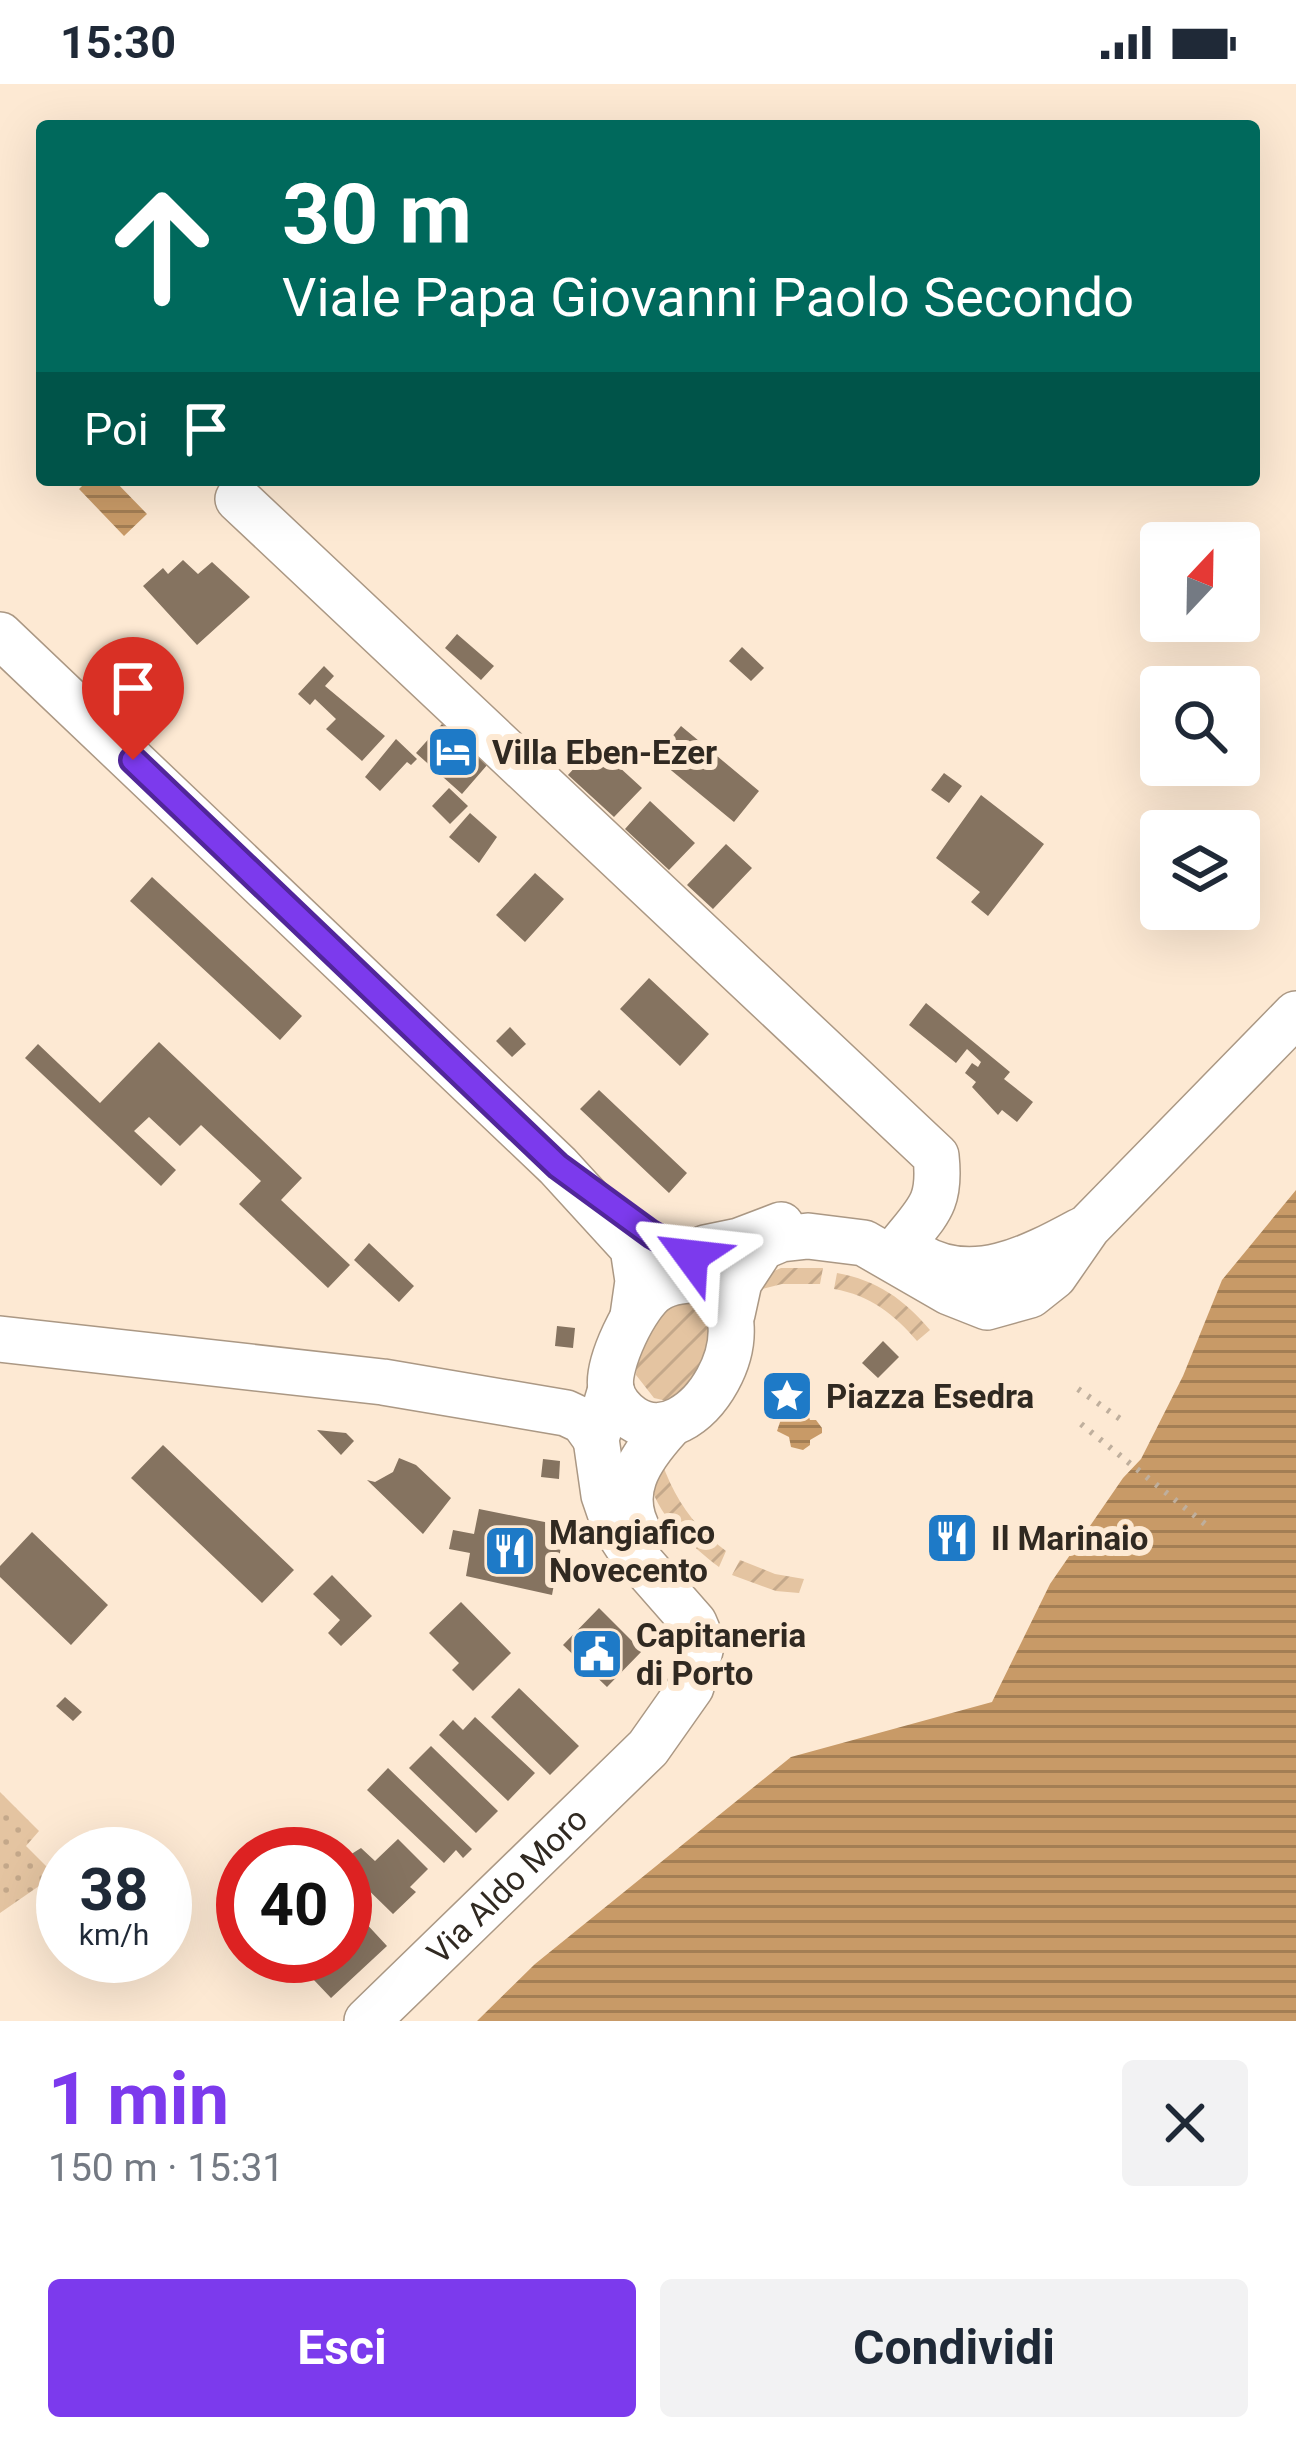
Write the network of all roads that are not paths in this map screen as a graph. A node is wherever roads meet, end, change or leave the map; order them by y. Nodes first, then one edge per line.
1 (238, 499) dead end
2 (0, 635) edge
3 (1296, 1014) edge
4 (558, 1166) junction
5 (1088, 1227) junction
6 (901, 1245) junction
7 (691, 1250) junction
8 (999, 1287) junction
9 (727, 1302) junction
10 (0, 1340) edge
11 (615, 1375) junction
12 (383, 1382) junction
13 (657, 1427) junction
14 (649, 1748) junction
15 (367, 2021) edge

1 - 6 street
2 - 4 street
3 - 5 street
4 - 7 street
4 - 11 street
5 - 8 street
5 - 8 street
6 - 7 street
6 - 8 street
7 - 9 street
7 - 11 street
8 - 9 street
9 - 11 street
9 - 13 street
10 - 12 street
11 - 12 street
11 - 12 street
11 - 13 street
11 - 14 street
13 - 14 street
14 - 15 street, Via Aldo Moro

